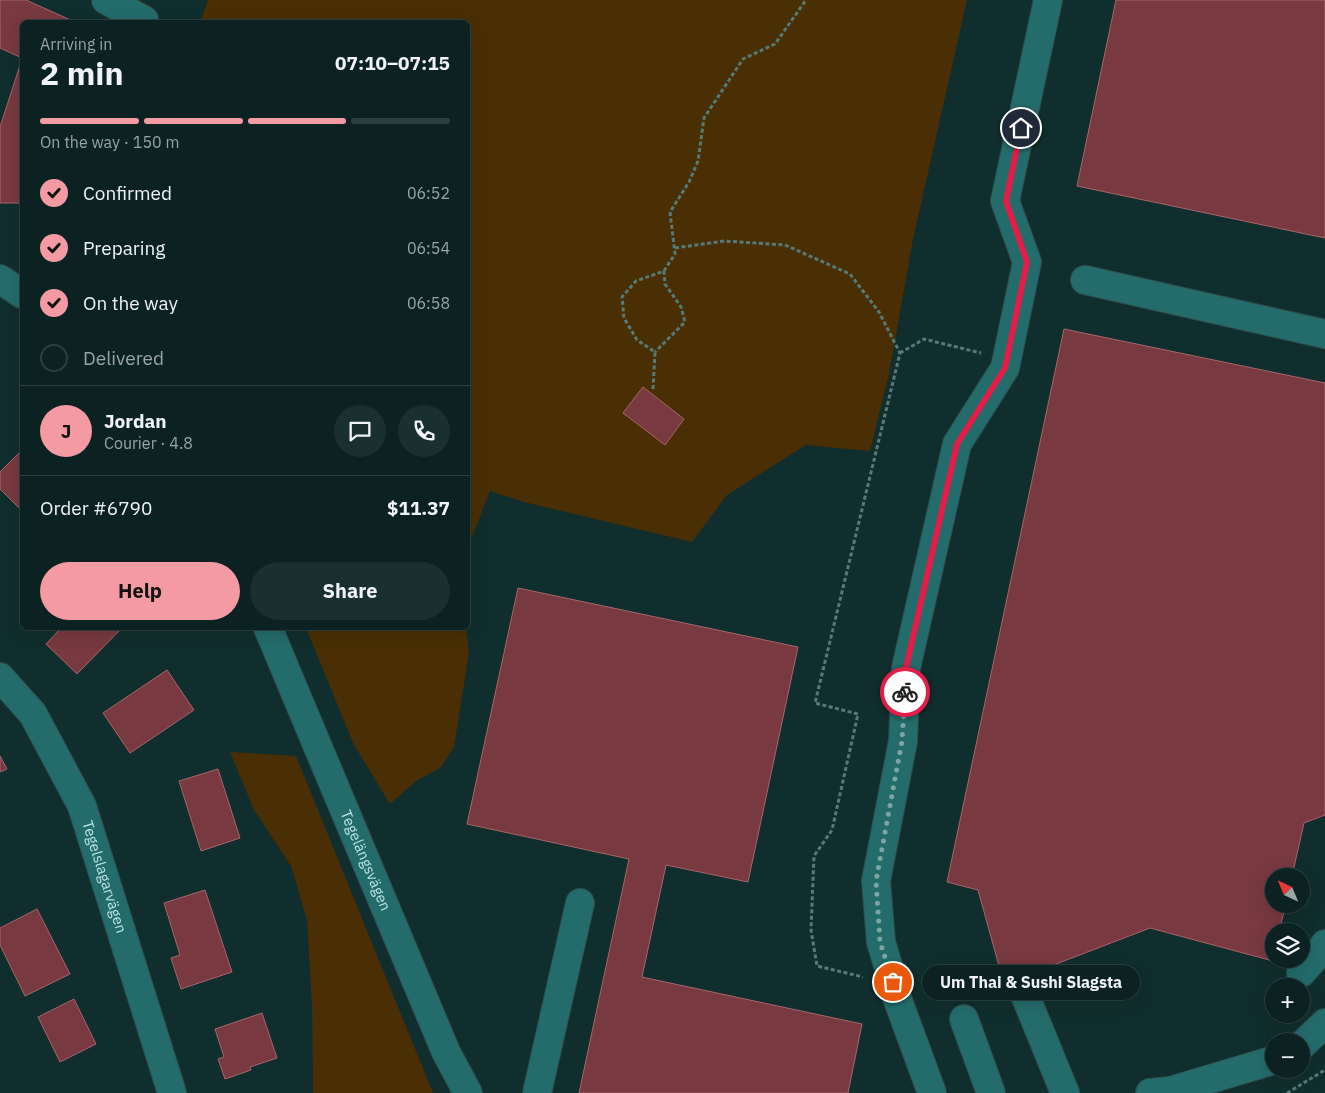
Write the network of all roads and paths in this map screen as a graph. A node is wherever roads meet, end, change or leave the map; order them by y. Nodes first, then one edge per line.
1 (106, 0) edge
2 (806, 0) edge
3 (1048, 0) edge
4 (146, 14) edge
5 (675, 248) junction
6 (664, 271) junction
7 (0, 279) edge
8 (1085, 280) dead end
9 (20, 293) edge
10 (1325, 334) edge
11 (655, 352) junction
12 (900, 353) junction
13 (1007, 359) junction
14 (653, 389) dead end
15 (269, 630) edge
16 (0, 677) edge
17 (580, 903) dead end
18 (1325, 944) edge
19 (1301, 973) dead end
20 (893, 982) junction
21 (1024, 995) dead end
22 (964, 1019) dead end
23 (1325, 1023) edge
24 (1310, 1037) edge
25 (1265, 1063) edge
26 (1325, 1070) edge
27 (172, 1093) edge
28 (468, 1093) edge
29 (537, 1093) edge
30 (932, 1093) edge
31 (991, 1093) edge
32 (1065, 1093) edge
33 (1150, 1093) edge
34 (1287, 1093) edge

1 - 4 street
2 - 5 path
3 - 13 street
5 - 6 path
5 - 12 path
6 - 11 path
6 - 11 path
7 - 9 street
8 - 10 street
11 - 14 path
12 - 13 path
12 - 20 path
13 - 20 street
15 - 28 street, Tegelängsvägen
16 - 27 street, Tegelslagarvägen
17 - 29 street
18 - 19 street
20 - 30 street
21 - 32 street
22 - 31 street
23 - 24 street
25 - 33 street
26 - 34 path

